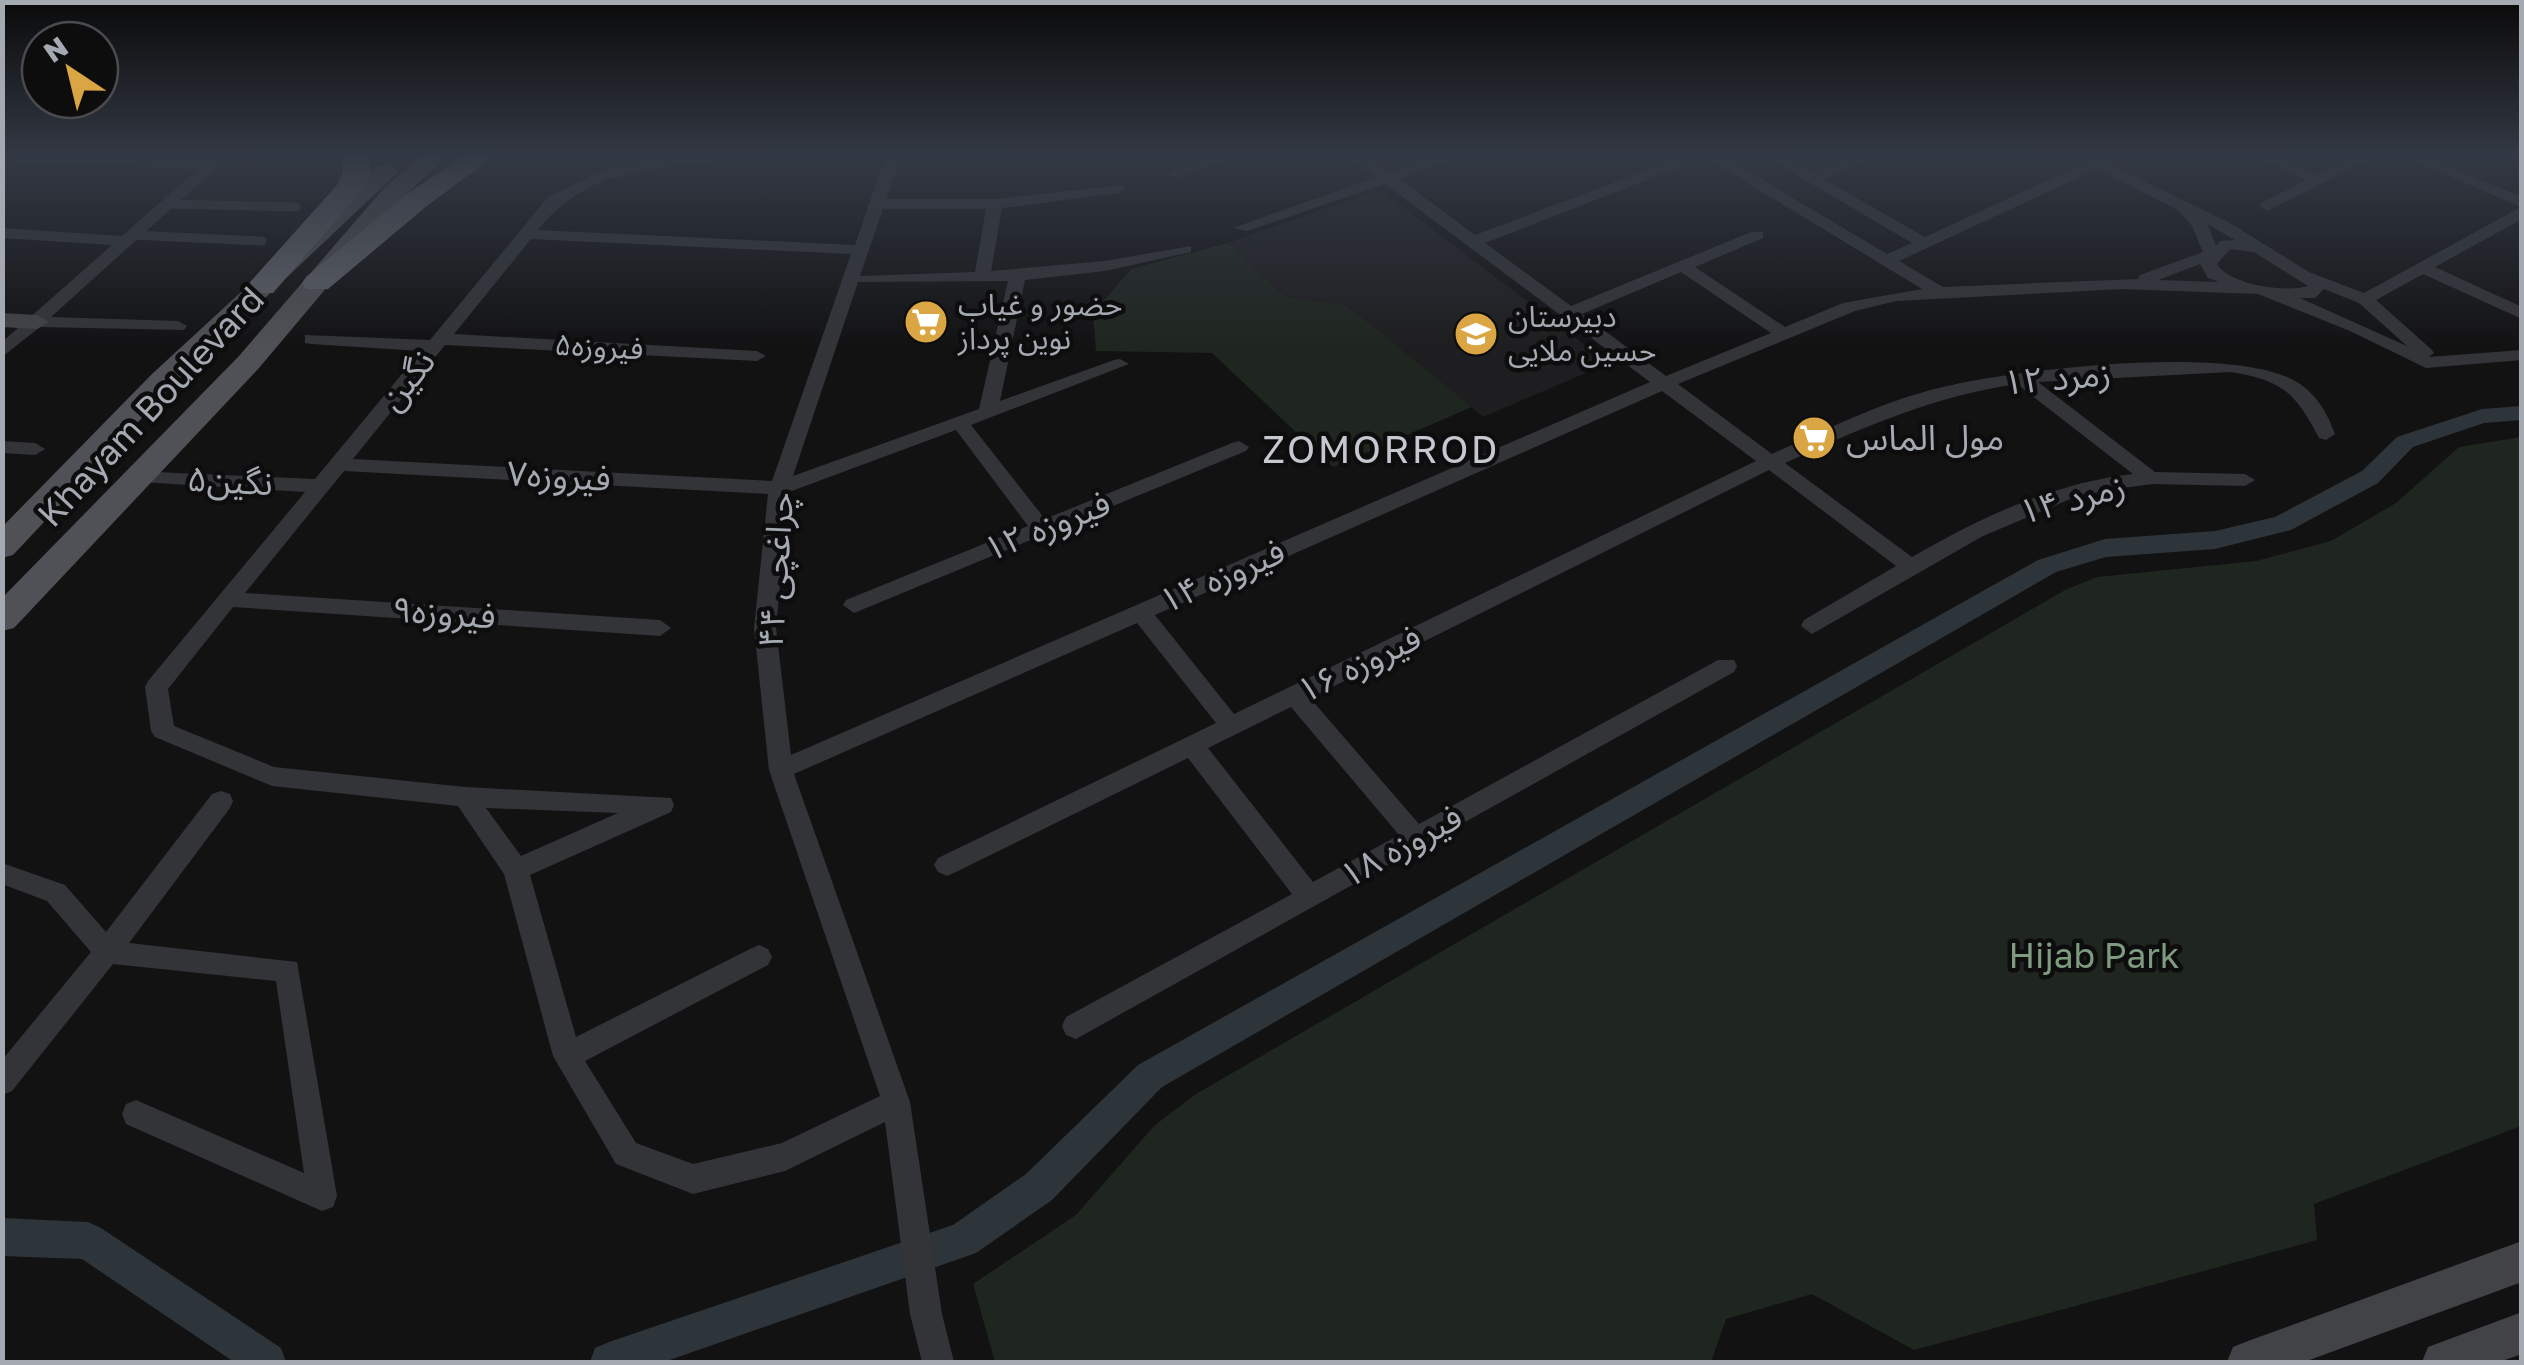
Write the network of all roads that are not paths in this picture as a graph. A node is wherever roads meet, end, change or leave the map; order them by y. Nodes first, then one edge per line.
1 (149, 221) edge
2 (321, 221) edge
3 (333, 221) edge
4 (369, 221) edge
5 (392, 221) edge
6 (537, 221) edge
7 (871, 221) edge
8 (992, 221) edge
9 (1262, 221) edge
10 (1444, 221) edge
11 (1529, 221) edge
12 (1820, 221) edge
13 (1885, 221) edge
14 (1970, 221) edge
15 (2196, 221) edge
16 (2210, 221) edge
17 (2506, 221) edge
18 (1241, 228) dead end
19 (2, 234) edge
20 (526, 234) junction
21 (1757, 235) dead end
22 (129, 238) junction
23 (262, 240) dead end
24 (1473, 242) junction
25 (1924, 243) junction
26 (2256, 248) junction
27 (861, 250) junction
28 (1185, 250) dead end
29 (2212, 254) junction
30 (1886, 260) junction
31 (1683, 266) junction
32 (2422, 266) junction
33 (1016, 276) junction
34 (982, 277) junction
35 (2310, 277) junction
36 (865, 280) dead end
37 (317, 283) junction
38 (2124, 284) junction
39 (262, 287) junction
40 (2261, 288) junction
41 (1940, 292) junction
42 (2365, 299) junction
43 (1570, 313) junction
44 (2522, 314) edge
45 (2, 320) edge
46 (37, 322) junction
47 (178, 326) dead end
48 (1783, 333) junction
49 (311, 339) dead end
50 (438, 342) junction
51 (2, 352) edge
52 (2522, 355) edge
53 (757, 356) dead end
54 (2430, 362) junction
55 (1120, 364) dead end
56 (2021, 378) junction
57 (1664, 383) junction
58 (988, 412) junction
59 (959, 422) junction
60 (2326, 434) dead end
61 (2, 447) edge
62 (1239, 447) dead end
63 (36, 449) dead end
64 (1770, 462) junction
65 (338, 464) junction
66 (140, 476) junction
67 (2151, 478) junction
68 (2246, 480) dead end
69 (320, 486) junction
70 (779, 488) junction
71 (1040, 528) junction
72 (2, 547) edge
73 (1912, 567) junction
74 (228, 599) junction
75 (854, 605) dead end
76 (1140, 612) junction
77 (2, 620) edge
78 (1812, 626) dead end
79 (660, 628) dead end
80 (1726, 666) dead end
81 (1294, 696) junction
82 (1231, 726) junction
83 (1192, 745) junction
84 (781, 770) junction
85 (465, 797) junction
86 (222, 800) dead end
87 (1416, 838) junction
88 (946, 865) dead end
89 (516, 870) junction
90 (2, 873) edge
91 (1308, 897) junction
92 (107, 952) junction
93 (759, 957) dead end
94 (1076, 1026) dead end
95 (567, 1056) junction
96 (12, 1057) edge
97 (2, 1082) edge
98 (896, 1102) junction
99 (136, 1114) dead end
100 (2522, 1260) edge
101 (2522, 1333) edge
102 (938, 1362) edge
103 (2248, 1362) edge
104 (2443, 1362) edge

1 - 22 street
2 - 39 highway
3 - 39 main road, Khayam Boulevard
4 - 37 main road, Khayam Boulevard
5 - 37 highway
6 - 20 street, نگین
7 - 27 street, چراغچی ۴۴
8 - 34 street
9 - 18 street
10 - 24 street
11 - 24 street
12 - 30 street
13 - 25 street
14 - 25 street
15 - 29 street
16 - 26 street
17 - 32 street
19 - 22 street
20 - 27 street
20 - 50 street, نگین
21 - 31 street
22 - 23 lane
22 - 46 street
24 - 43 street
25 - 30 street
26 - 29 street
26 - 35 street
27 - 70 street, چراغچی ۴۴
28 - 33 street
29 - 38 street
29 - 40 street
30 - 41 street
31 - 43 street
31 - 48 street
32 - 42 street
32 - 44 street
33 - 34 street
33 - 58 street
34 - 36 street
35 - 40 street
35 - 42 street
37 - 66 main road, Khayam Boulevard
38 - 40 street
38 - 41 street, فیروزه ۱۴
39 - 72 main road, Khayam Boulevard
40 - 54 street
41 - 48 street, فیروزه ۱۴
42 - 54 street
43 - 57 street
45 - 46 main road
46 - 47 street
46 - 51 street
48 - 57 street, فیروزه ۱۴
49 - 50 street, فیروزه۵
50 - 53 street, فیروزه۵
50 - 65 street, نگین
52 - 54 street
55 - 58 street
56 - 60 street, زمرد ۱۲
56 - 64 street, زمرد ۱۲
56 - 67 street
57 - 64 street
57 - 76 street, فیروزه ۱۴
58 - 59 street
59 - 70 street
59 - 71 street
61 - 63 street
62 - 71 street, فیروزه ۱۲
64 - 73 street
64 - 81 street, فیروزه ۱۶
65 - 69 street, نگین
65 - 70 street, فیروزه۷
66 - 69 street, نگین۵
66 - 77 main road, Khayam Boulevard
67 - 68 street, زمرد ۱۴
67 - 73 street, زمرد ۱۴
69 - 74 street, نگین
70 - 84 street, چراغچی ۴۴
71 - 75 street, فیروزه ۱۲
73 - 78 street, زمرد ۱۴
74 - 79 street, فیروزه۹
74 - 85 street, نگین
76 - 82 street
76 - 84 street, فیروزه ۱۴
80 - 87 street, فیروزه ۱۸
81 - 82 street, فیروزه ۱۶
81 - 87 street
82 - 83 street, فیروزه ۱۶
83 - 88 street, فیروزه ۱۶
83 - 91 street
84 - 98 street, چراغچی ۴۴
85 - 89 street
85 - 89 street
86 - 92 street
87 - 91 street, فیروزه ۱۸
89 - 95 street
90 - 92 street
91 - 94 street, فیروزه ۱۸
92 - 96 street
92 - 99 street
93 - 95 street
95 - 98 street
96 - 97 street
98 - 102 street, چراغچی ۴۴
100 - 103 main road
101 - 104 main road

